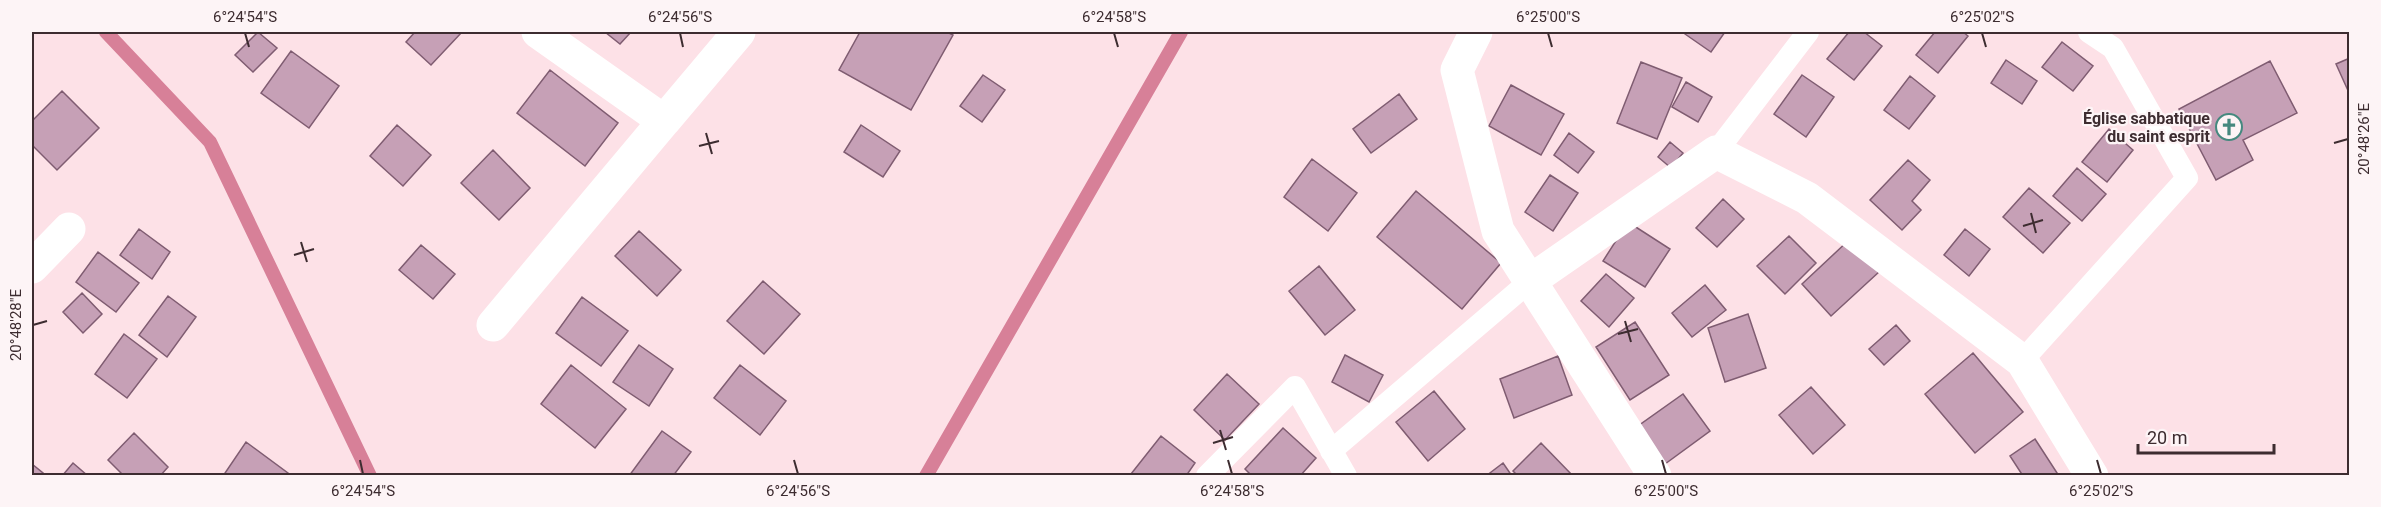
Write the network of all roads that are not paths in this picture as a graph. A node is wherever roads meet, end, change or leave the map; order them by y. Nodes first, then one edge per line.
1 (538, 32) edge
2 (739, 32) edge
3 (1476, 32) edge
4 (1808, 32) edge
5 (2089, 32) edge
6 (664, 121) junction
7 (1716, 152) junction
8 (69, 229) dead end
9 (32, 267) edge
10 (1530, 281) junction
11 (493, 325) dead end
12 (2022, 361) junction
13 (1331, 451) junction
14 (1207, 476) edge
15 (1346, 476) edge
16 (1655, 476) edge
17 (2092, 476) edge

1 - 6 street
2 - 6 street
3 - 10 street
4 - 7 lane
5 - 12 lane
6 - 11 street
7 - 10 street
7 - 12 street
8 - 9 street
10 - 13 lane
10 - 16 street
12 - 17 street
13 - 14 lane
13 - 15 lane

